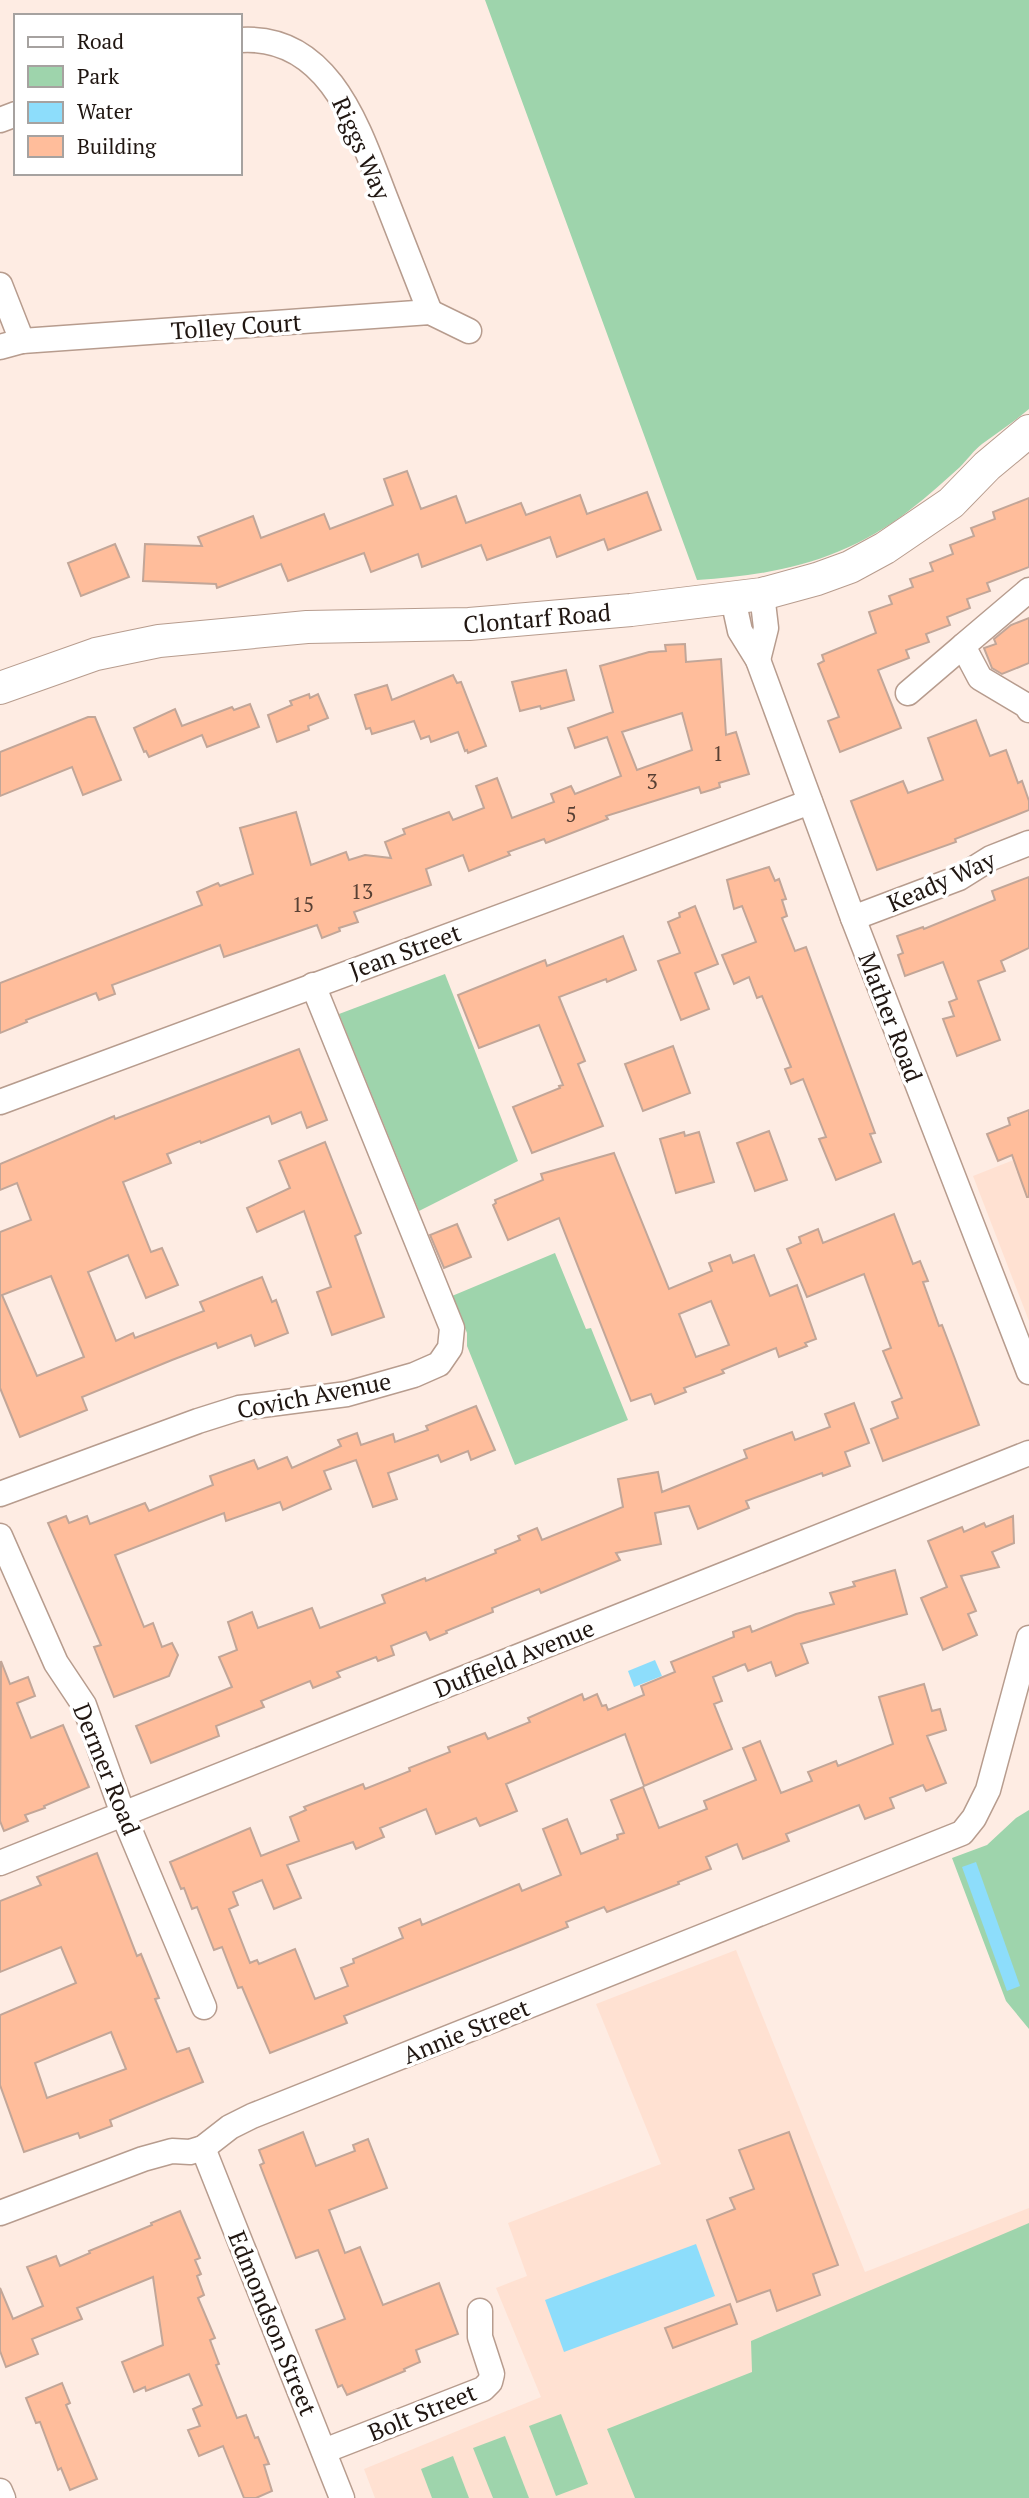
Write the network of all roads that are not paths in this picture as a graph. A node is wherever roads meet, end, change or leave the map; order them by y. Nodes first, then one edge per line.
1 (242, 40) edge
2 (0, 285) edge
3 (430, 312) junction
4 (469, 331) dead end
5 (11, 344) edge
6 (1029, 431) edge
7 (1029, 590) edge
8 (748, 596) junction
9 (963, 646) junction
10 (0, 688) edge
11 (908, 693) dead end
12 (1028, 708) edge
13 (810, 802) junction
14 (1029, 843) edge
15 (853, 918) junction
16 (313, 985) junction
17 (0, 1102) edge
18 (1029, 1372) edge
19 (1029, 1453) edge
20 (0, 1494) edge
21 (0, 1536) edge
22 (1029, 1638) edge
23 (123, 1814) junction
24 (0, 1863) edge
25 (204, 2007) dead end
26 (203, 2148) junction
27 (0, 2213) edge
28 (480, 2311) dead end
29 (324, 2451) junction
30 (0, 2491) edge
31 (3, 2498) edge
32 (342, 2498) edge

1 - 3 street, Riggs Way
2 - 5 street
3 - 4 street
3 - 5 street, Tolley Court
6 - 8 street, Clontarf Road
7 - 9 street
8 - 10 street, Clontarf Road
8 - 13 street, Mather Road
9 - 11 street
9 - 12 street
13 - 15 street, Mather Road
13 - 16 street, Jean Street
14 - 15 street, Keady Way
15 - 18 street, Mather Road
16 - 17 street, Jean Street
16 - 20 street, Covich Avenue
19 - 23 street, Duffield Avenue
21 - 23 street, Dermer Road
22 - 26 street, Annie Street
23 - 24 street, Duffield Avenue
23 - 25 street, Dermer Road
26 - 27 street
26 - 29 street, Edmondson Street
28 - 29 street, Bolt Street
29 - 32 street, Edmondson Street
30 - 31 street

